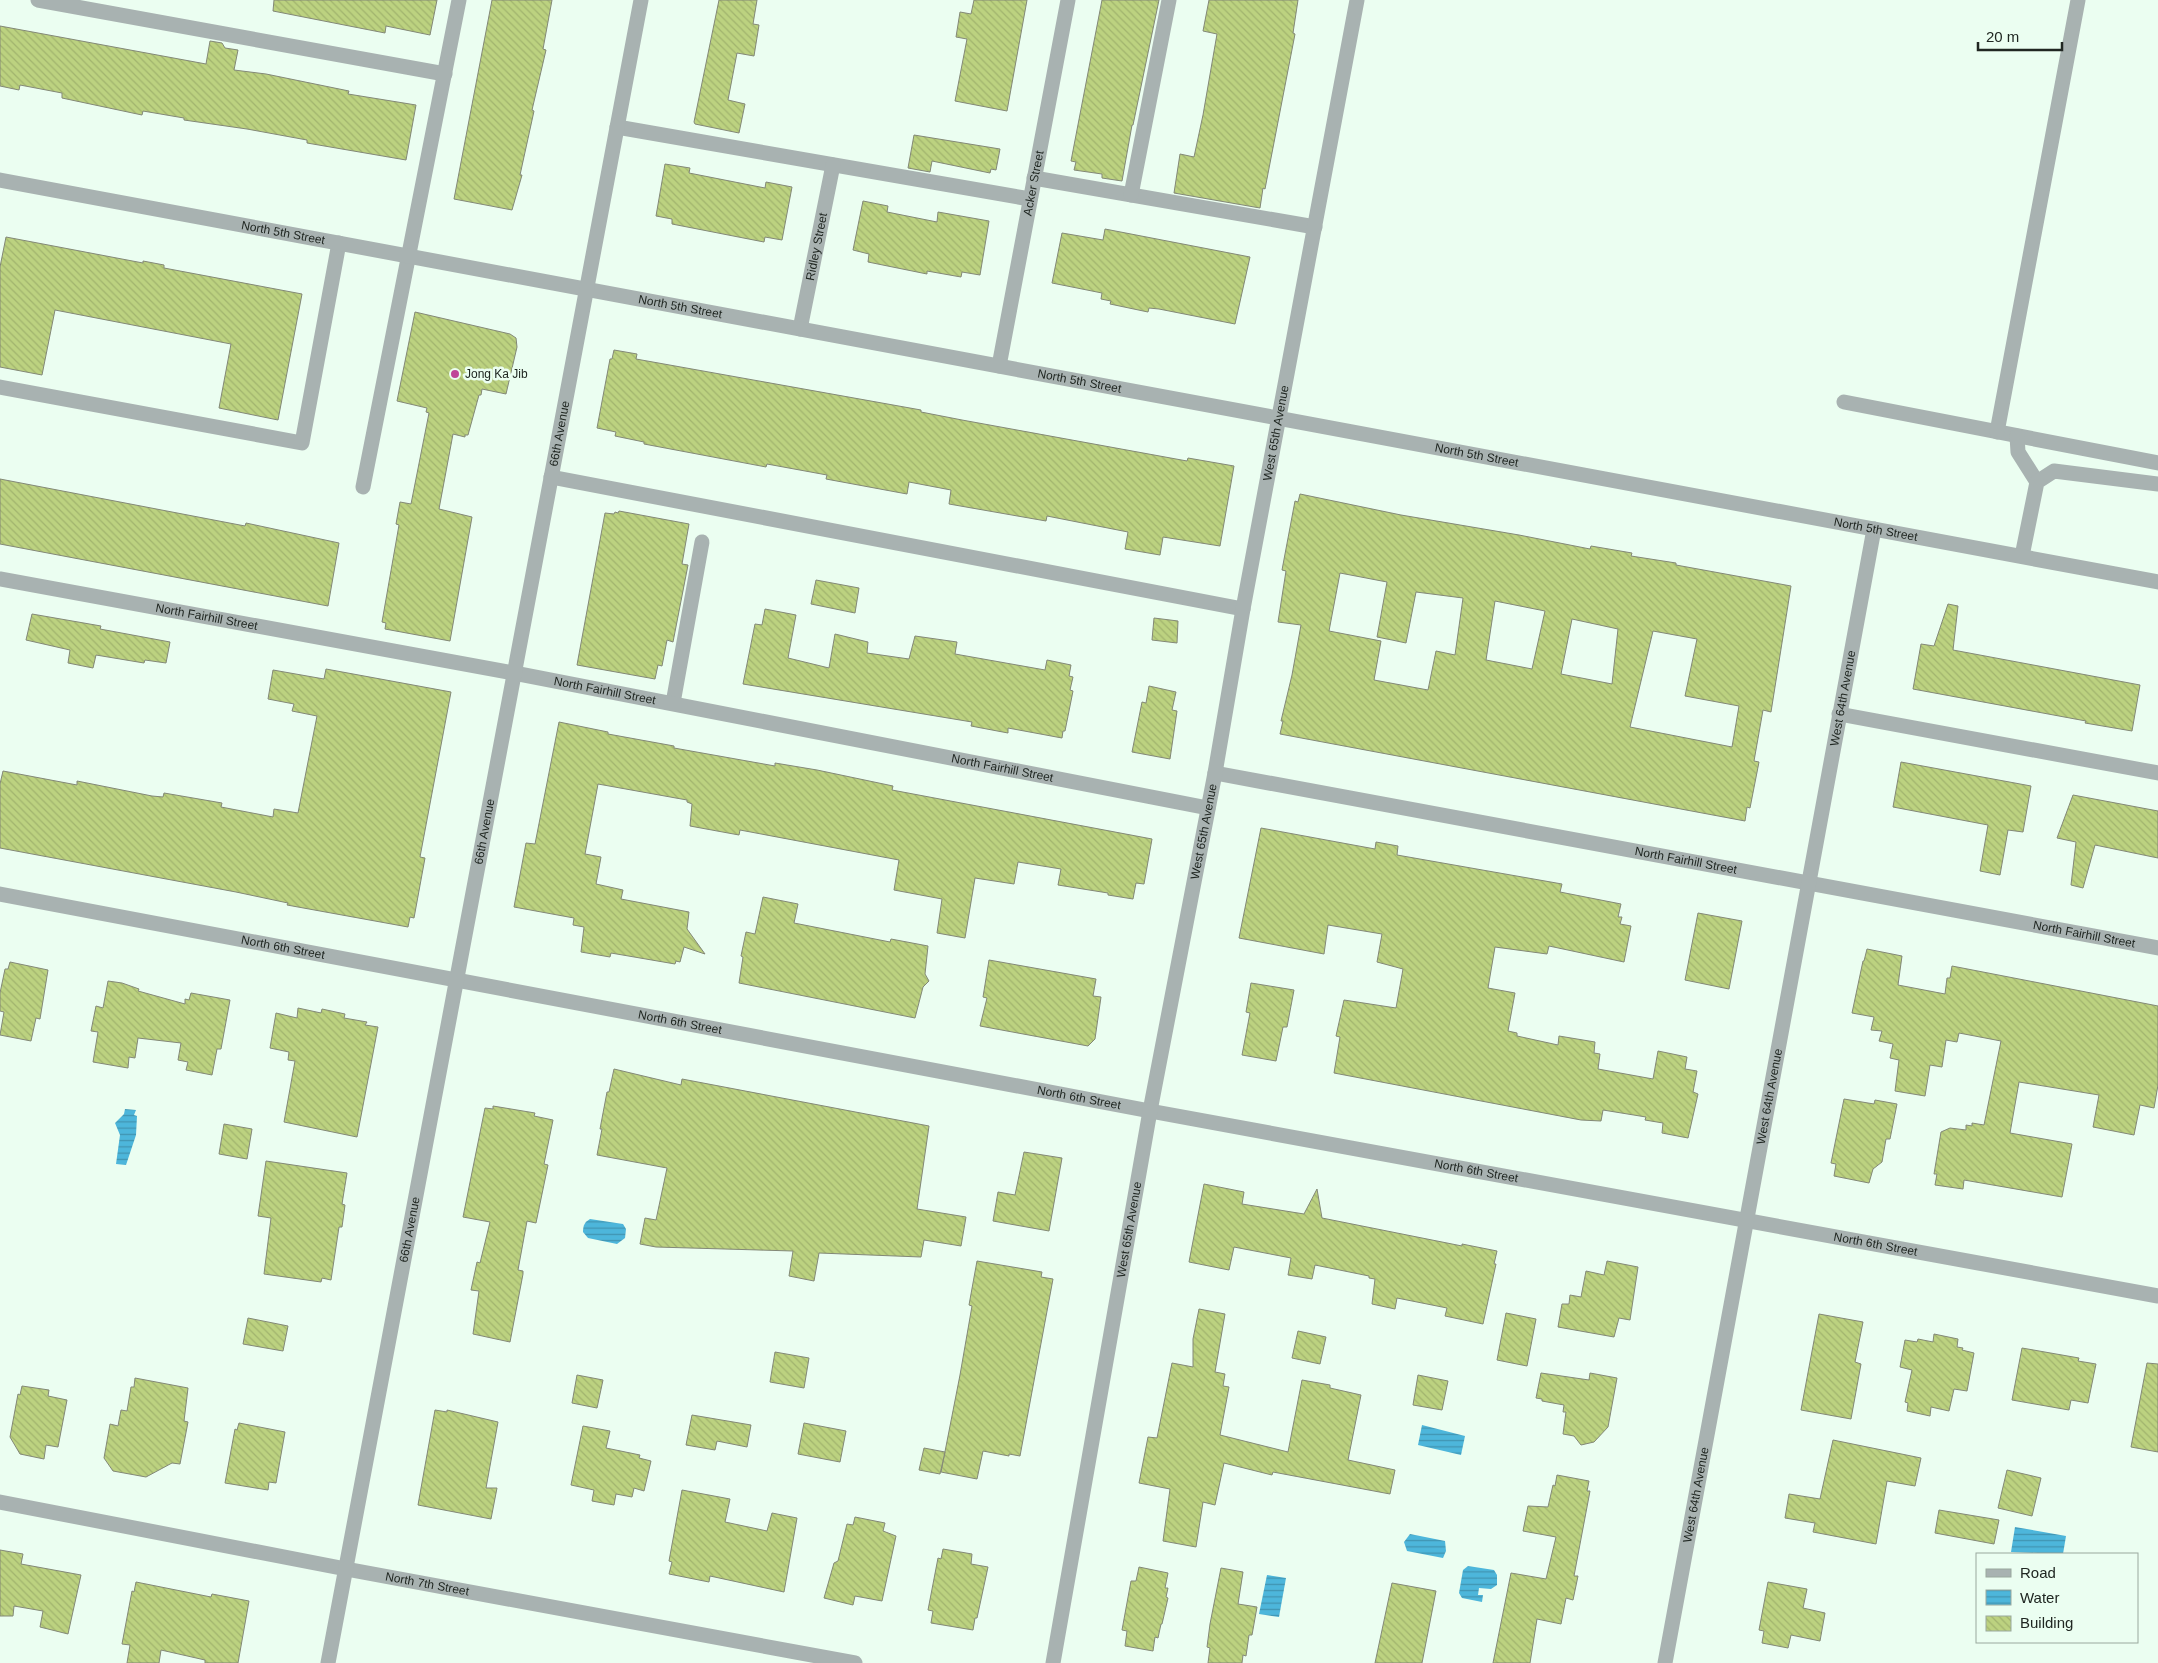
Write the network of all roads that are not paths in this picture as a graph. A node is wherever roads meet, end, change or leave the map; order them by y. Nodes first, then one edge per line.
1 (38, 0) edge
2 (459, 0) edge
3 (641, 0) edge
4 (1068, 0) edge
5 (1170, 0) edge
6 (1357, 0) edge
7 (2078, 0) edge
8 (445, 74) junction
9 (617, 127) junction
10 (833, 165) junction
11 (1034, 178) junction
12 (0, 180) edge
13 (1132, 195) junction
14 (1030, 199) junction
15 (1315, 227) junction
16 (339, 243) junction
17 (410, 257) junction
18 (586, 290) junction
19 (800, 329) junction
20 (999, 366) junction
21 (0, 387) edge
22 (1844, 402) dead end
23 (1279, 418) junction
24 (1997, 432) junction
25 (2017, 436) junction
26 (2158, 463) edge
27 (551, 476) junction
28 (2037, 482) junction
29 (2158, 484) edge
30 (363, 487) dead end
31 (1874, 529) junction
32 (702, 542) dead end
33 (2022, 556) junction
34 (0, 579) edge
35 (2158, 582) edge
36 (1243, 609) junction
37 (514, 673) junction
38 (673, 703) junction
39 (1839, 714) junction
40 (2158, 772) edge
41 (1215, 773) junction
42 (1208, 808) junction
43 (1808, 883) junction
44 (0, 894) edge
45 (2158, 948) edge
46 (457, 979) junction
47 (1150, 1111) junction
48 (1747, 1220) junction
49 (2158, 1296) edge
50 (0, 1502) edge
51 (346, 1569) junction
52 (328, 1663) edge
53 (856, 1663) edge
54 (1053, 1663) edge
55 (1665, 1663) edge

1 - 8 street
2 - 8 street
3 - 9 street, 66th Avenue
4 - 11 street, Acker Street
5 - 13 street
6 - 15 street, West 65th Avenue
7 - 24 street
8 - 17 street
9 - 10 street
9 - 18 street, 66th Avenue
10 - 14 street
10 - 19 street, Ridley Street
11 - 13 street
11 - 14 street, Acker Street
12 - 16 street, North 5th Street
13 - 15 street
14 - 20 street, Acker Street
15 - 23 street, West 65th Avenue
16 - 17 street, North 5th Street
16 - 21 street
17 - 18 street, North 5th Street
17 - 30 street
18 - 19 street, North 5th Street
18 - 27 street, 66th Avenue
19 - 20 street, North 5th Street
20 - 23 street, North 5th Street
22 - 24 street
23 - 31 street, North 5th Street
23 - 36 street, West 65th Avenue
24 - 25 street
25 - 26 street
25 - 28 street
27 - 36 street
27 - 37 street, 66th Avenue
28 - 29 street
28 - 33 street
31 - 33 street, North 5th Street
31 - 39 street, West 64th Avenue
32 - 38 street
33 - 35 street, North 5th Street
34 - 37 street, North Fairhill Street
36 - 41 street, West 65th Avenue
37 - 38 street, North Fairhill Street
37 - 46 street, 66th Avenue
38 - 42 street, North Fairhill Street
39 - 40 street
39 - 43 street, West 64th Avenue
41 - 42 street, West 65th Avenue
41 - 43 street, North Fairhill Street
42 - 47 street, West 65th Avenue
43 - 45 street, North Fairhill Street
43 - 48 street, West 64th Avenue
44 - 46 street, North 6th Street
46 - 47 street, North 6th Street
46 - 51 street, 66th Avenue
47 - 48 street, North 6th Street
47 - 54 street, West 65th Avenue
48 - 49 street, North 6th Street
48 - 55 street, West 64th Avenue
50 - 51 street, North 7th Street
51 - 52 street, 66th Avenue
51 - 53 street, North 7th Street

